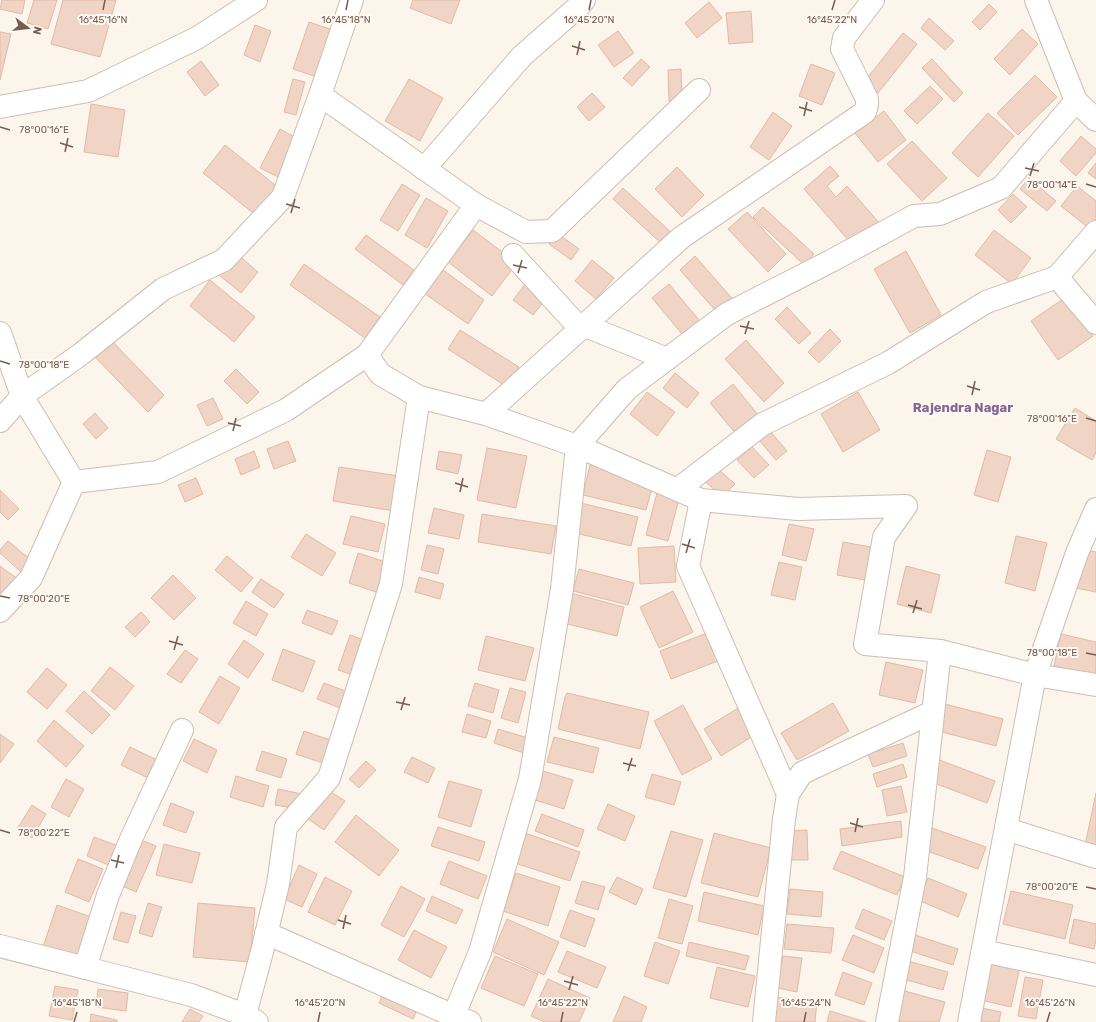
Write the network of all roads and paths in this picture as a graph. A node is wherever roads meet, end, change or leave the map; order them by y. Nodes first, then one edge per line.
1 (256, 0) edge
2 (584, 0) edge
3 (873, 0) edge
4 (1036, 0) edge
5 (346, 1) edge
6 (699, 90) dead end
7 (320, 95) junction
8 (1076, 101) junction
9 (0, 107) edge
10 (1096, 120) edge
11 (424, 169) junction
12 (476, 204) junction
13 (1096, 232) edge
14 (513, 254) dead end
15 (1057, 277) junction
16 (1096, 323) edge
17 (584, 326) junction
18 (0, 333) edge
19 (367, 355) junction
20 (667, 359) junction
21 (22, 396) junction
22 (419, 397) junction
23 (486, 414) junction
24 (0, 421) edge
25 (577, 446) junction
26 (74, 482) junction
27 (678, 490) junction
28 (701, 500) junction
29 (1096, 509) edge
30 (0, 611) edge
31 (940, 651) junction
32 (1035, 675) junction
33 (1096, 685) edge
34 (933, 712) junction
35 (182, 730) dead end
36 (788, 794) junction
37 (1006, 829) junction
38 (1096, 857) edge
39 (266, 933) junction
40 (0, 946) edge
41 (983, 951) junction
42 (85, 968) junction
43 (1096, 976) edge
44 (252, 1018) edge
45 (458, 1020) edge
46 (764, 1022) edge
47 (887, 1022) edge
48 (969, 1022) edge

1 - 9 street
2 - 11 street
3 - 17 street
4 - 8 street
5 - 7 street
6 - 12 street
7 - 11 street
7 - 21 street
8 - 10 street
8 - 20 street
11 - 12 street
12 - 19 street
13 - 15 street
14 - 17 street
15 - 16 street
15 - 27 street
17 - 20 street
17 - 23 street
18 - 21 street
19 - 22 street
19 - 26 street
20 - 25 street
21 - 24 street
21 - 26 street
22 - 23 street
22 - 39 street
23 - 25 street
25 - 27 street
25 - 45 street
26 - 30 street
27 - 28 street
28 - 31 street
28 - 36 street
29 - 32 street
31 - 32 street
31 - 34 street
32 - 33 street
32 - 37 street
34 - 36 street
34 - 47 street
35 - 42 street
36 - 46 street
37 - 38 street
37 - 41 street
39 - 44 street
39 - 45 street
40 - 42 street
41 - 43 street
41 - 48 street
42 - 44 street

